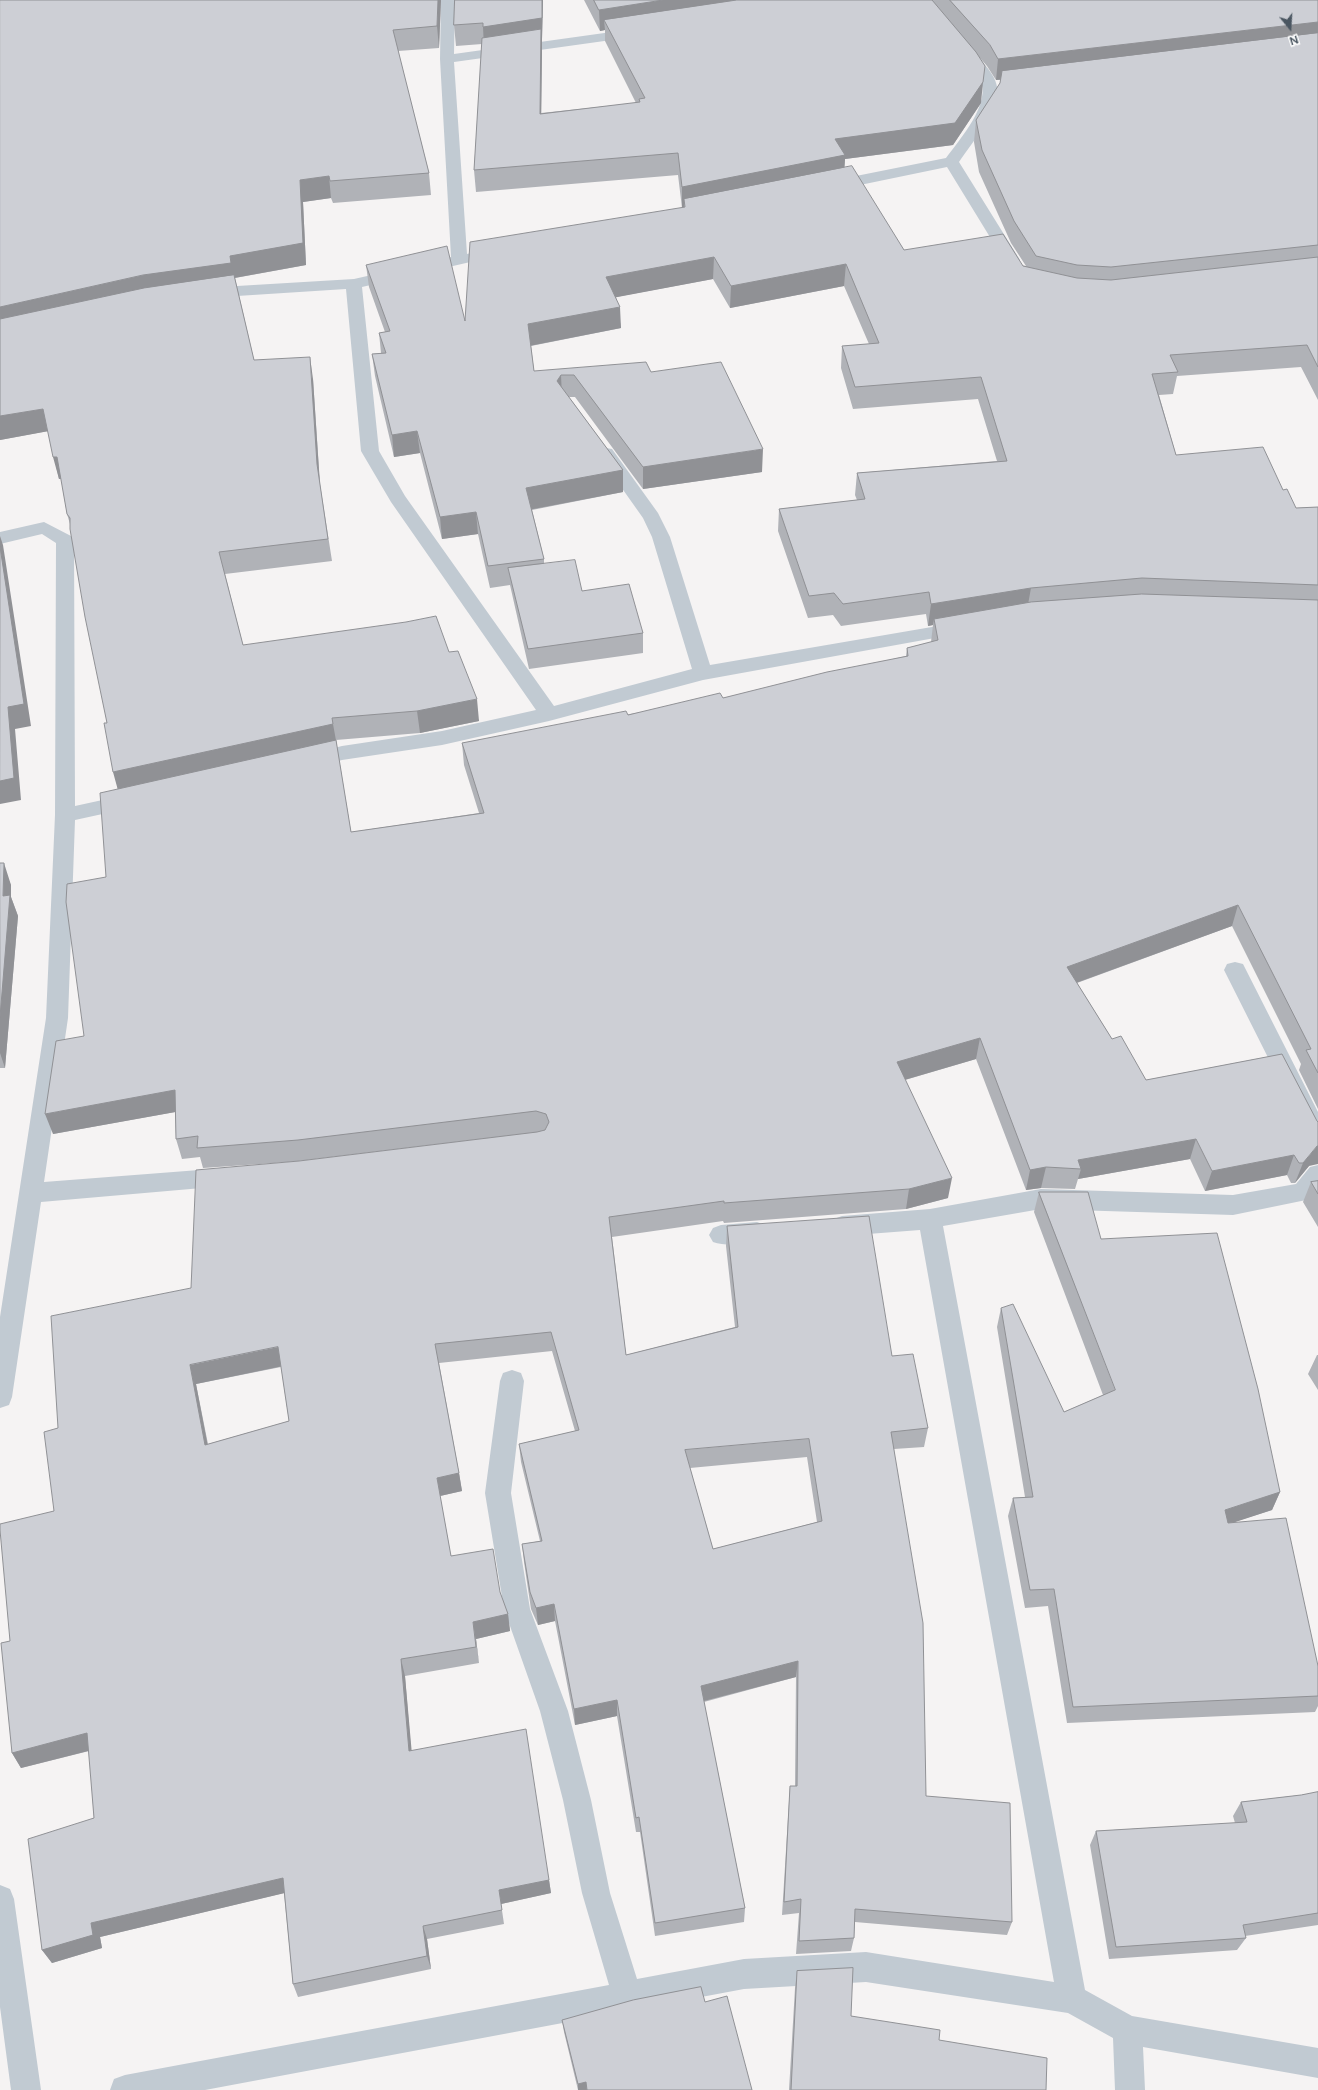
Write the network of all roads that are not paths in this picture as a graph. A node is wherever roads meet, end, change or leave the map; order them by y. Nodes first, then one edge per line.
1 (448, 0) edge
2 (647, 30) edge
3 (956, 41) edge
4 (447, 60) junction
5 (1006, 85) edge
6 (991, 87) junction
7 (951, 162) junction
8 (818, 188) edge
9 (514, 248) edge
10 (459, 259) junction
11 (1018, 270) edge
12 (354, 284) junction
13 (192, 297) edge
14 (596, 440) edge
15 (0, 538) edge
16 (980, 625) edge
17 (703, 673) junction
18 (549, 714) junction
19 (296, 764) edge
20 (149, 796) edge
21 (64, 815) junction
22 (1235, 970) dead end
23 (1318, 1134) edge
24 (1318, 1174) edge
25 (249, 1175) edge
26 (31, 1193) junction
27 (930, 1219) junction
28 (822, 1227) edge
29 (775, 1231) edge
30 (721, 1235) dead end
31 (512, 1381) dead end
32 (0, 1397) edge
33 (0, 1899) edge
34 (628, 1996) junction
35 (1072, 1999) junction
36 (1128, 2030) junction
37 (1318, 2063) edge
38 (26, 2090) edge
39 (125, 2090) edge
40 (1130, 2090) edge

1 - 4 street
2 - 4 street
3 - 6 street
4 - 10 street
5 - 6 street
6 - 7 street
7 - 8 street
7 - 11 street
9 - 10 street
10 - 12 street
12 - 13 street
12 - 18 street
14 - 17 street
15 - 21 street
16 - 17 street
17 - 18 street
18 - 19 street
20 - 21 street
21 - 26 street
22 - 23 street
24 - 27 street
25 - 26 street
26 - 32 street
27 - 28 street
27 - 35 street
29 - 30 street
31 - 34 street
33 - 38 street
34 - 35 street
34 - 39 street
35 - 36 street
36 - 37 street
36 - 40 street

